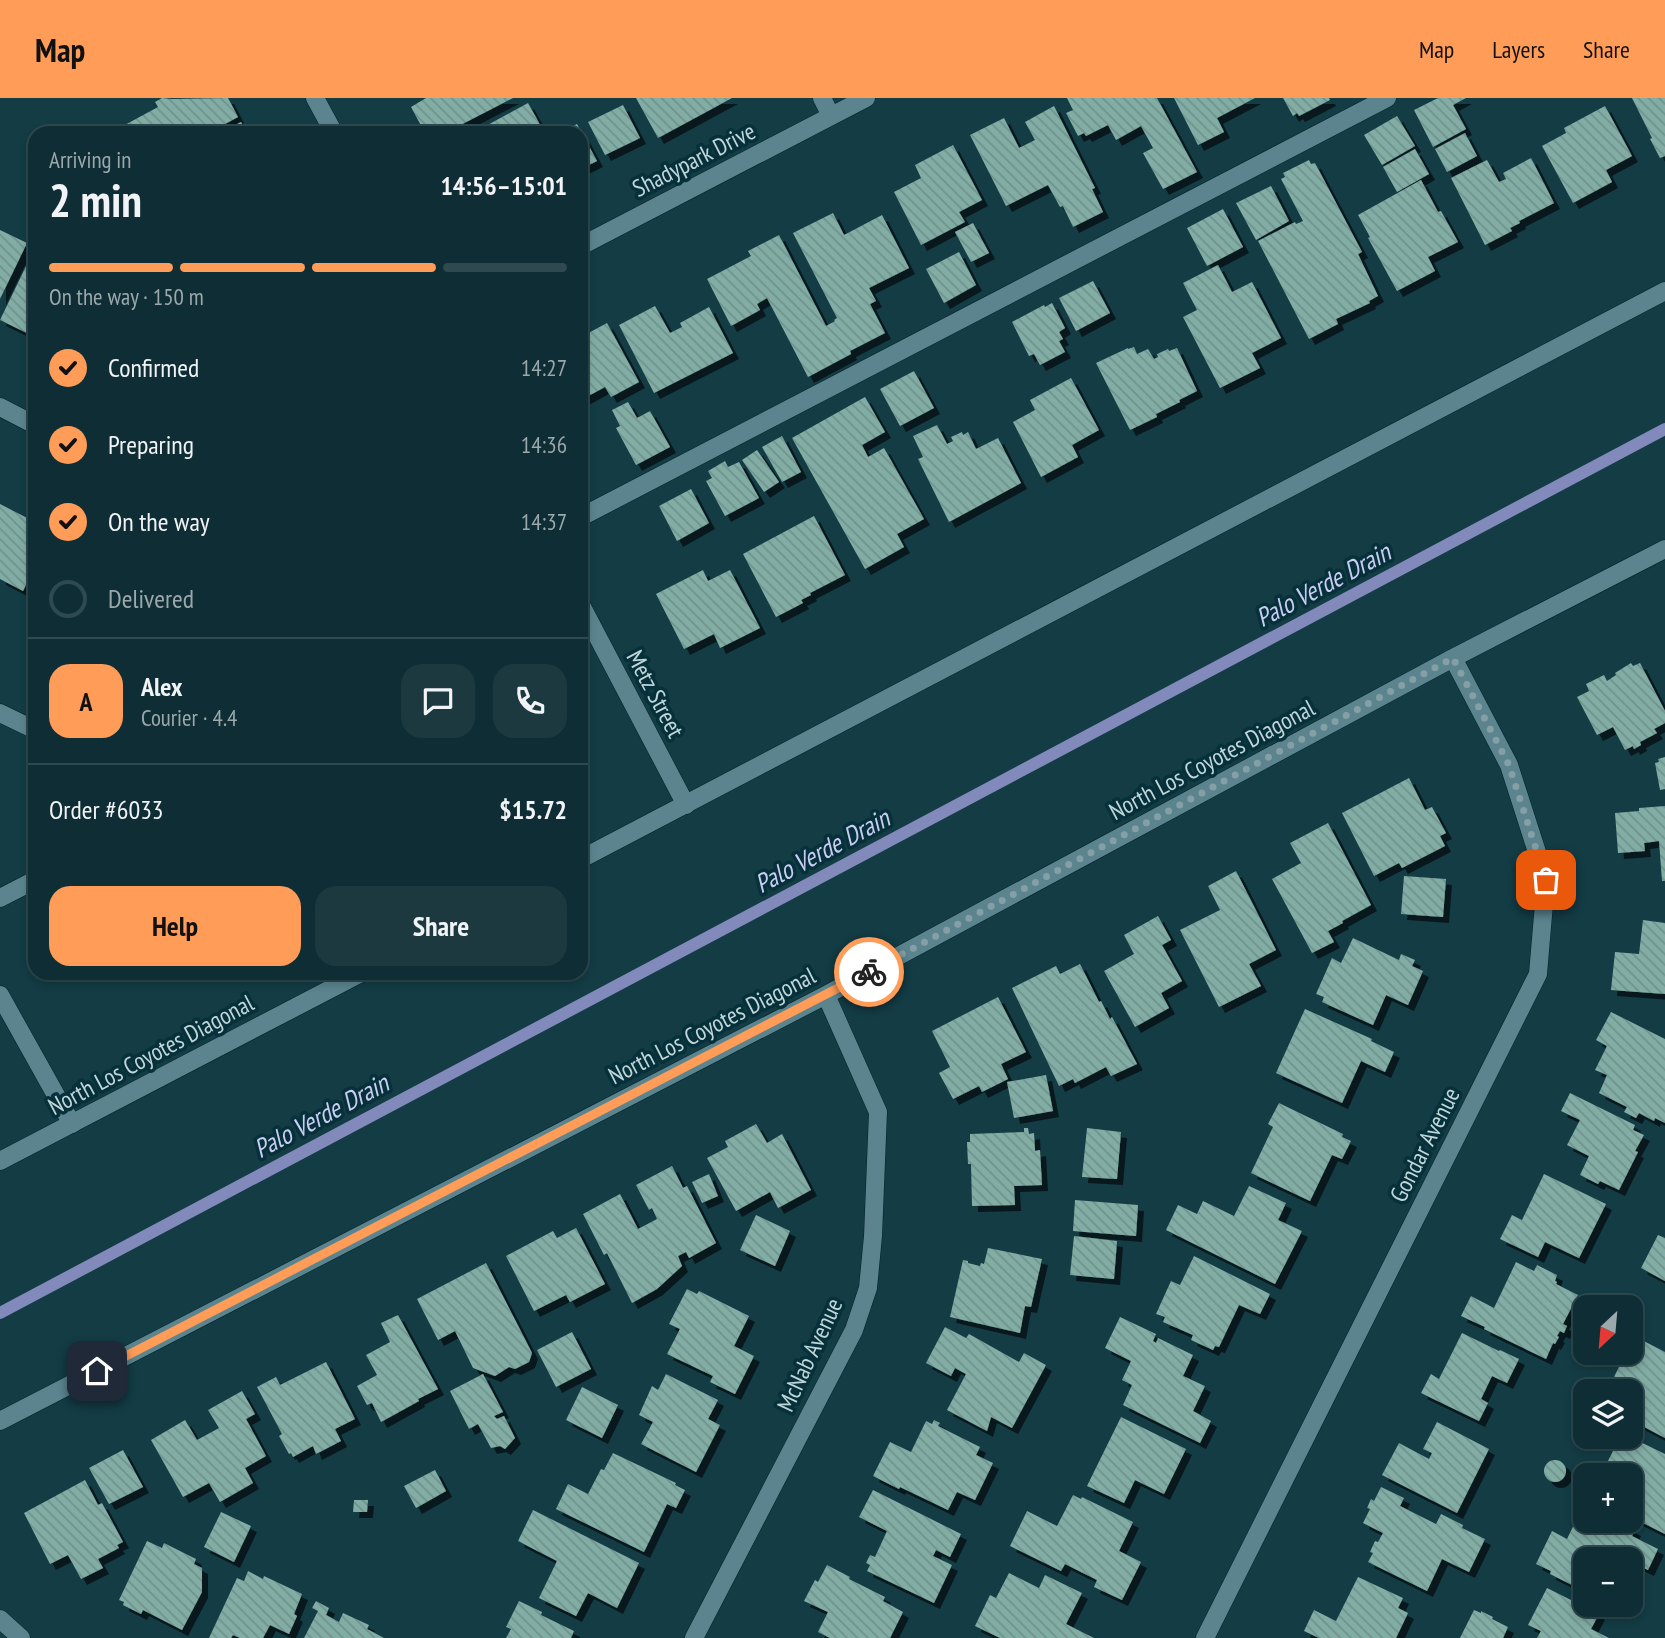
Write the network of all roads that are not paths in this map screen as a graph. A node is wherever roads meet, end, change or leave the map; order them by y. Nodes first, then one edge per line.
1 (316, 98) edge
2 (822, 98) edge
3 (866, 98) edge
4 (1387, 98) edge
5 (831, 116) junction
6 (330, 126) edge
7 (588, 242) edge
8 (1665, 291) edge
9 (0, 407) edge
10 (28, 421) edge
11 (588, 513) edge
12 (1665, 550) edge
13 (588, 618) edge
14 (1453, 658) junction
15 (0, 713) edge
16 (28, 727) edge
17 (685, 805) junction
18 (588, 855) edge
19 (28, 884) edge
20 (0, 898) edge
21 (348, 980) edge
22 (0, 995) edge
23 (826, 995) junction
24 (72, 1124) junction
25 (0, 1161) edge
26 (0, 1421) edge
27 (0, 1619) edge
28 (21, 1638) edge
29 (694, 1638) edge
30 (1205, 1638) edge

1 - 6 street
2 - 5 street
3 - 5 street, Shadypark Drive
4 - 11 street
5 - 7 street, Shadypark Drive
8 - 17 street
9 - 10 street
12 - 14 street, North Los Coyotes Diagonal
13 - 17 street, Metz Street
14 - 23 street, North Los Coyotes Diagonal
14 - 30 street, Gondar Avenue
15 - 16 street
17 - 18 street
19 - 20 street
21 - 24 street, North Los Coyotes Diagonal
22 - 24 street
23 - 26 street, North Los Coyotes Diagonal
23 - 29 street, McNab Avenue
24 - 25 street, North Los Coyotes Diagonal
27 - 28 street

